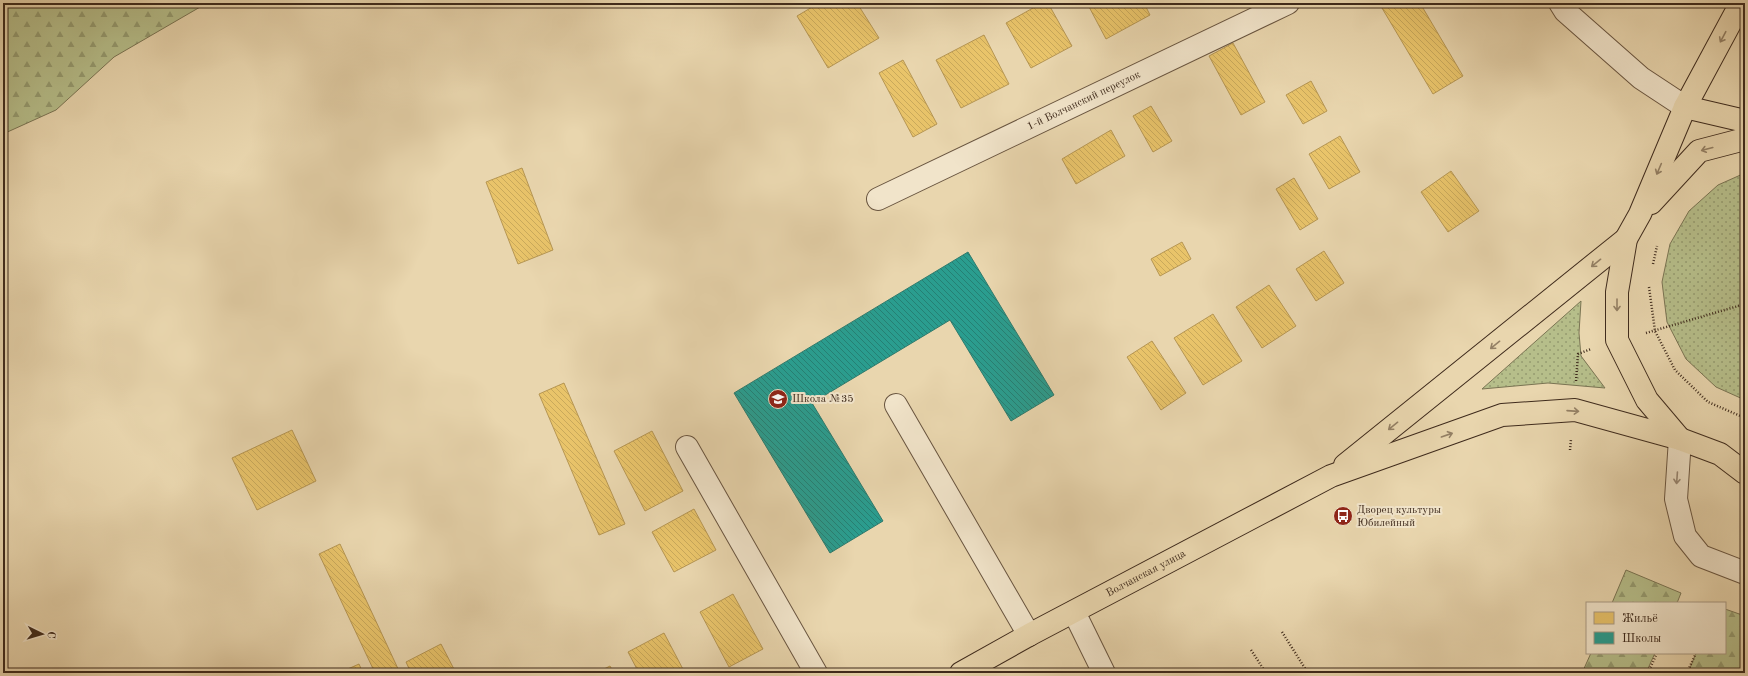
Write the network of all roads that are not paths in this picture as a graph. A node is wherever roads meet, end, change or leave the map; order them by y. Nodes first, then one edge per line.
1 (1288, 3) edge
2 (1560, 3) edge
3 (1741, 3) edge
4 (1685, 107) junction
5 (1745, 121) edge
6 (1745, 139) edge
7 (878, 199) dead end
8 (1640, 214) junction
9 (1626, 239) junction
10 (896, 404) dead end
11 (1680, 439) junction
12 (687, 447) dead end
13 (1720, 454) junction
14 (1745, 454) edge
15 (1745, 473) edge
16 (1331, 476) junction
17 (1745, 573) edge
18 (1074, 612) junction
19 (1029, 635) junction
20 (816, 673) edge
21 (961, 673) edge
22 (1104, 673) edge

1 - 7 street, 1-й Волчанский переулок
2 - 4 street
3 -> 4 main road
4 - 5 main road
4 -> 8 main road
6 -> 8 main road
8 - 9 main road
9 -> 11 main road
9 -> 16 main road
10 - 19 street
11 - 13 main road
16 -> 11 main road
11 -> 17 street
12 - 20 street
13 - 14 main road
13 - 15 main road
16 - 18 main road, Волчанская улица
18 - 19 main road, Волчанская улица
18 - 22 street
19 - 21 main road, Волчанская улица

